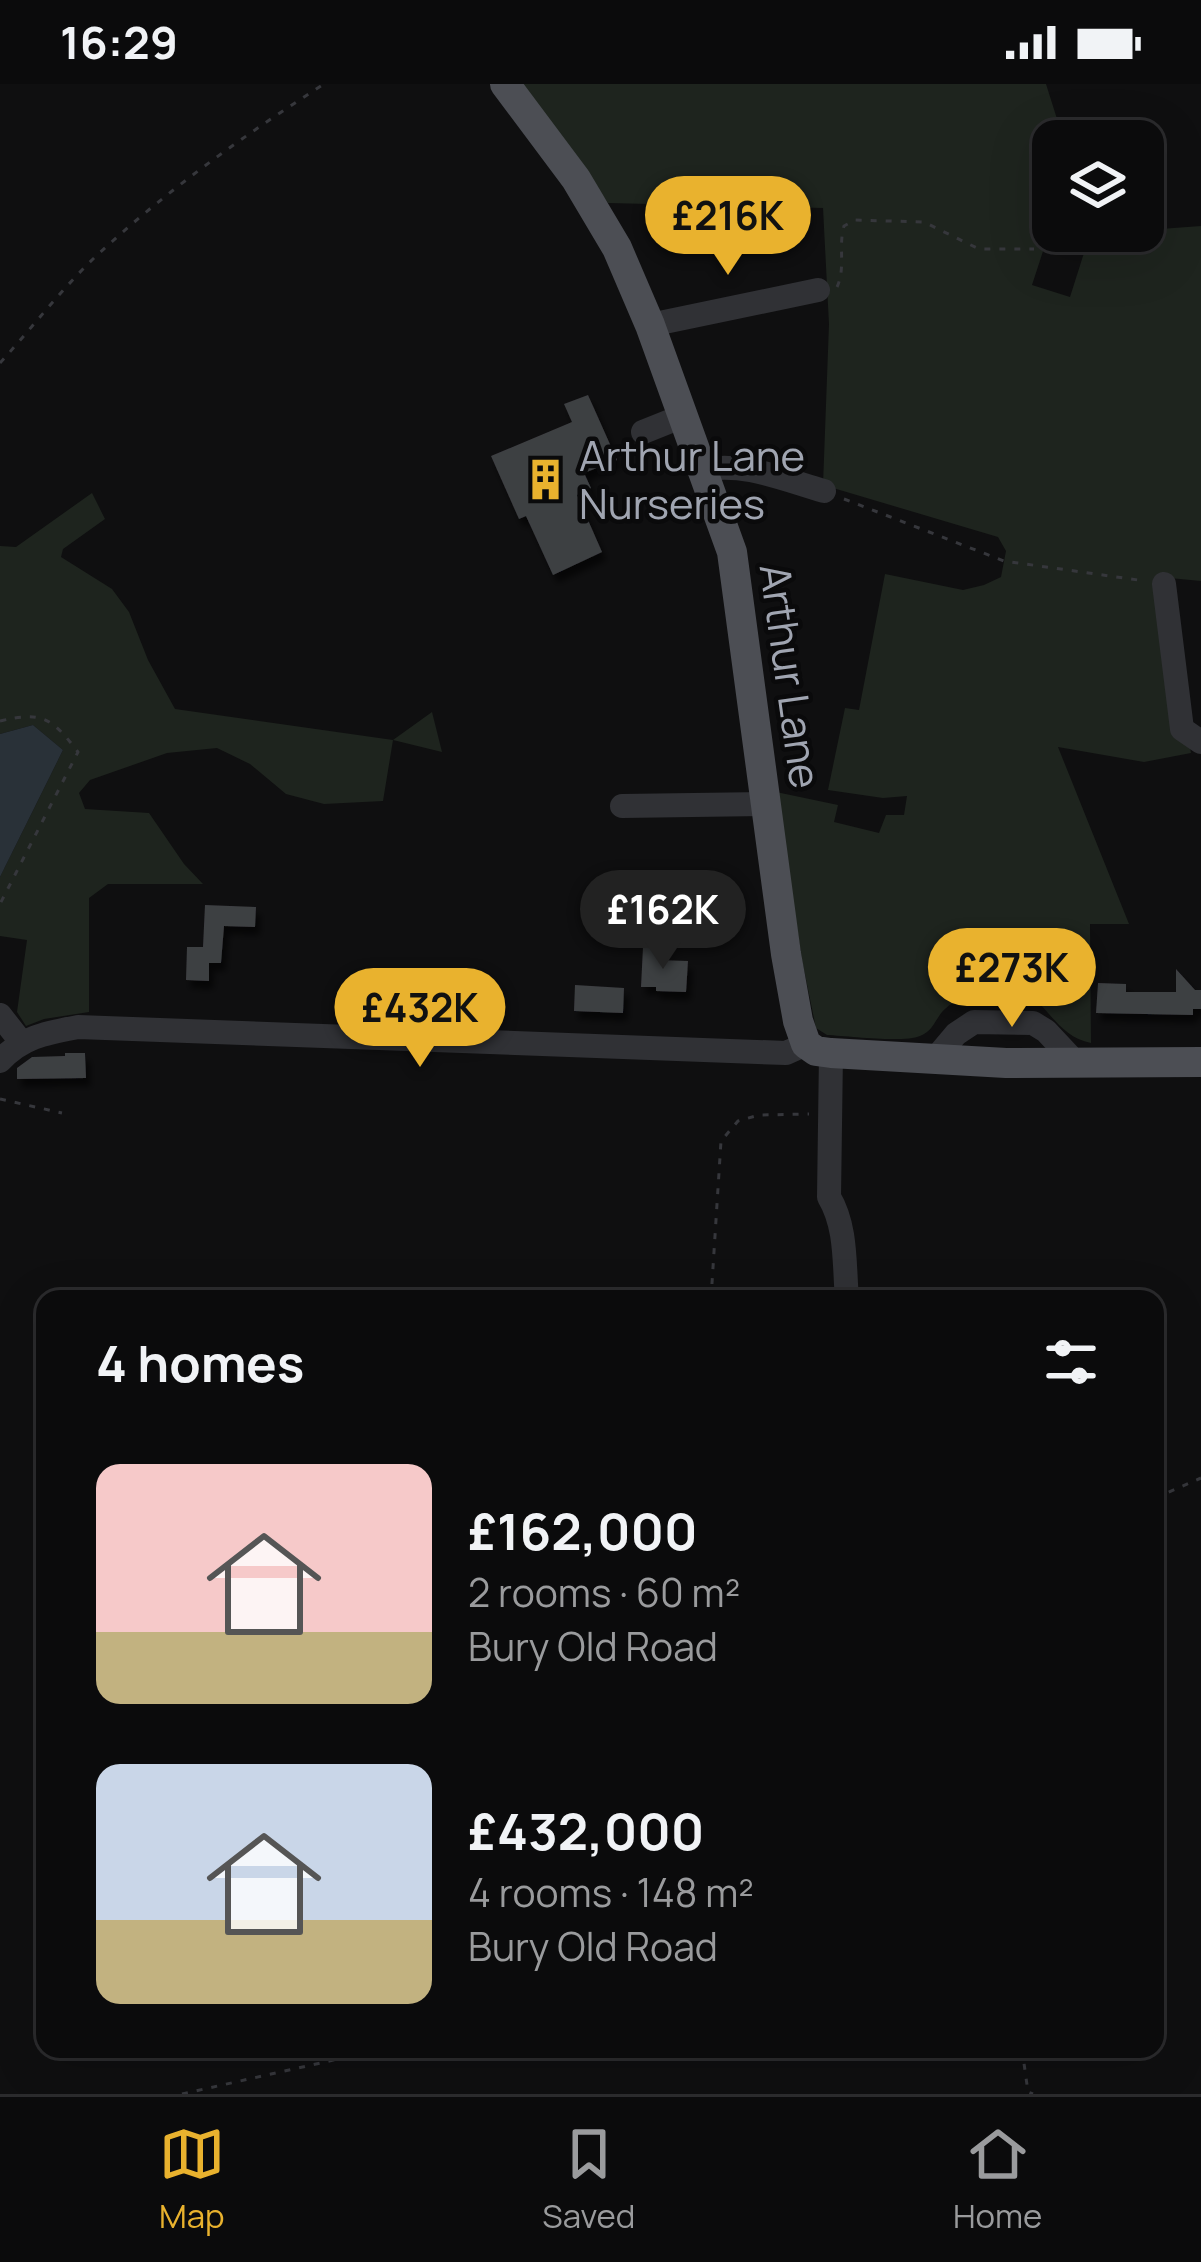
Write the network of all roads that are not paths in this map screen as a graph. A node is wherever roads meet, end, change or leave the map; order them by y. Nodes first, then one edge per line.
1 (505, 84) edge
2 (818, 290) road end
3 (650, 325) junction
4 (683, 416) junction
5 (643, 432) dead end
6 (702, 470) junction
7 (824, 491) road end
8 (1165, 584) road end
9 (1201, 742) edge
10 (766, 805) junction
11 (622, 806) dead end
12 (0, 1015) edge
13 (22, 1042) junction
14 (819, 1049) junction
15 (0, 1061) edge
16 (1201, 1061) edge
17 (846, 1290) edge

1 - 3 main road, Arthur Lane
2 - 3 street
3 - 4 main road, Arthur Lane
4 - 5 street
4 - 6 main road, Arthur Lane
6 - 7 street
6 - 10 main road, Arthur Lane
8 - 9 street
10 - 11 street
10 - 14 main road, Arthur Lane
12 - 13 street
13 - 14 street
13 - 15 street
14 - 16 main road
14 - 17 street

